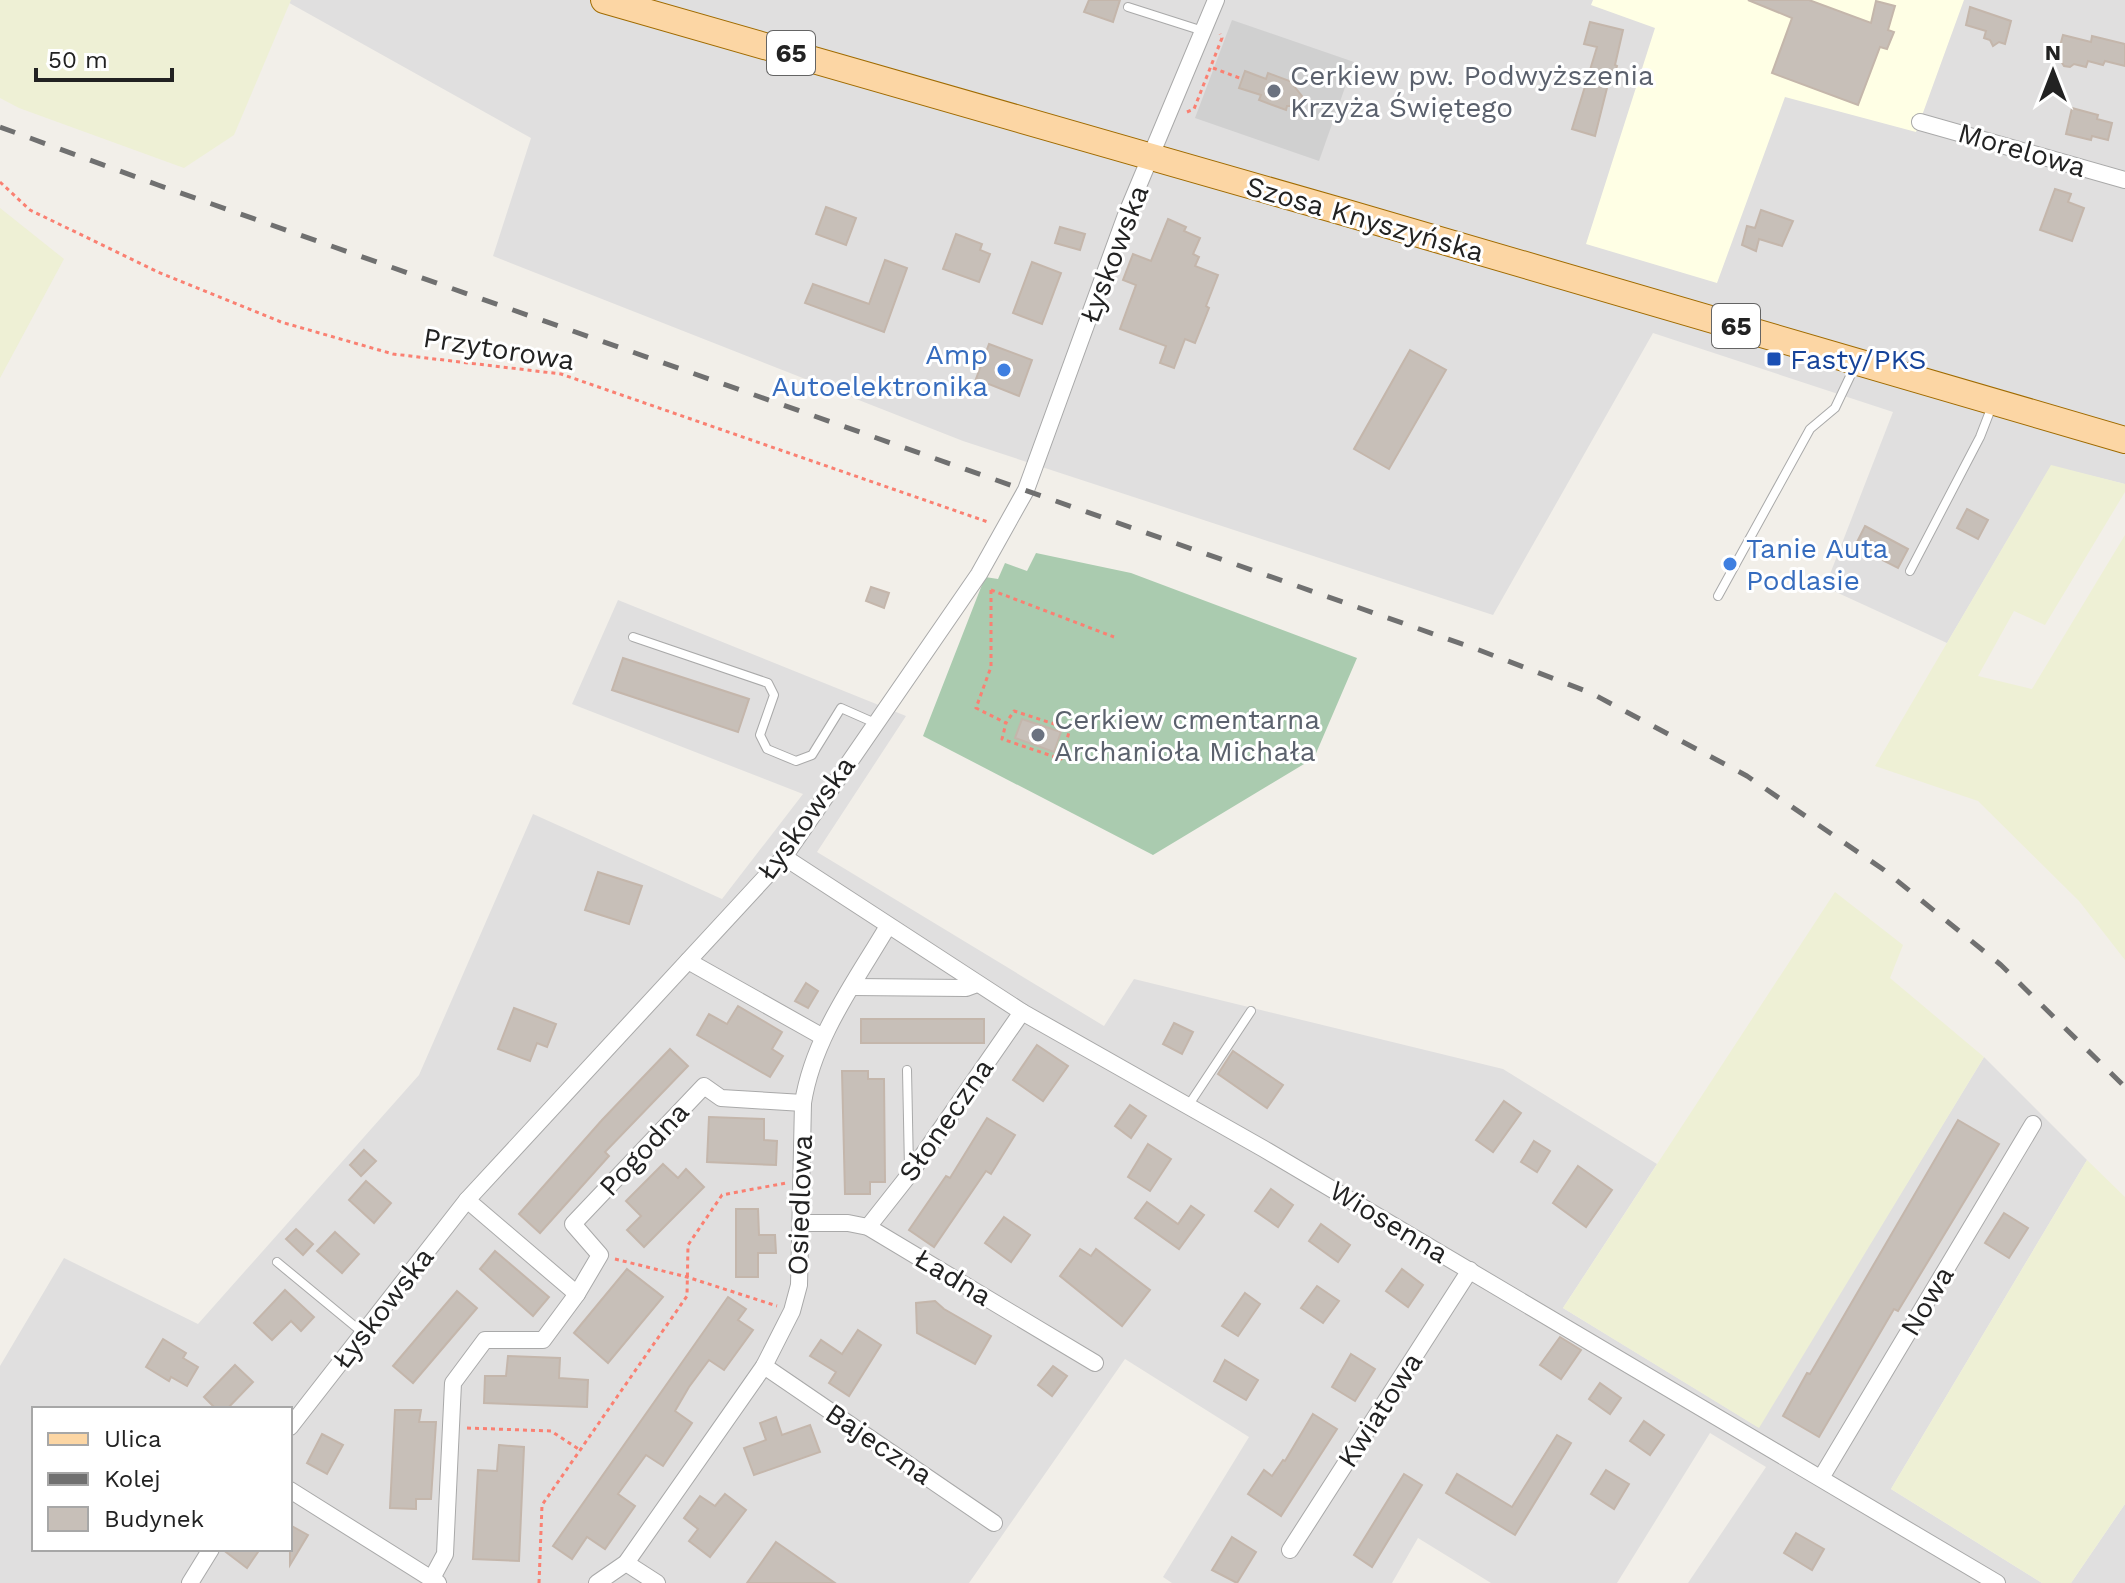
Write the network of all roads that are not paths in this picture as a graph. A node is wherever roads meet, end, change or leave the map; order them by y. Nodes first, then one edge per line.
1 (604, 0) edge
2 (1216, 0) edge
3 (1128, 7) dead end
4 (1211, 29) junction
5 (1920, 122) dead end
6 (1151, 157) junction
7 (2125, 180) edge
8 (1857, 362) junction
9 (1994, 402) junction
10 (2125, 440) edge
11 (1910, 571) dead end
12 (1718, 596) dead end
13 (633, 637) dead end
14 (875, 723) junction
15 (784, 857) junction
16 (888, 926) junction
17 (688, 961) junction
18 (977, 984) junction
19 (852, 987) junction
20 (1251, 1011) dead end
21 (1022, 1012) junction
22 (823, 1037) junction
23 (907, 1070) dead end
24 (803, 1103) junction
25 (1188, 1106) junction
26 (2033, 1124) dead end
27 (909, 1175) junction
28 (467, 1200) junction
29 (801, 1223) junction
30 (868, 1227) junction
31 (277, 1262) dead end
32 (1470, 1270) junction
33 (577, 1294) junction
34 (363, 1333) junction
35 (1095, 1363) dead end
36 (764, 1366) junction
37 (292, 1424) edge
38 (1821, 1478) junction
39 (292, 1491) edge
40 (994, 1523) dead end
41 (1290, 1550) dead end
42 (210, 1551) edge
43 (626, 1563) junction
44 (434, 1581) edge
45 (190, 1583) edge
46 (597, 1583) edge
47 (657, 1583) edge
48 (1997, 1583) edge

1 - 6 main road, Szosa Knyszyńska / 65
2 - 4 street, Łyskowska
3 - 4 lane
4 - 6 street, Łyskowska
5 - 7 street, Morelowa
6 - 8 main road, Szosa Knyszyńska / 65
6 - 14 street, Łyskowska
8 - 9 main road, Szosa Knyszyńska / 65
8 - 12 lane
9 - 10 main road, Szosa Knyszyńska / 65
9 - 11 lane
13 - 14 lane
14 - 15 street, Łyskowska
15 - 16 street, Wiosenna
15 - 17 street, Łyskowska
16 - 18 street, Wiosenna
16 - 19 street, Osiedlowa
17 - 22 street
17 - 28 street, Łyskowska
18 - 19 street
18 - 21 street, Wiosenna
19 - 22 street, Osiedlowa
20 - 25 lane
21 - 25 street, Wiosenna
21 - 27 street, Słoneczna
22 - 24 street, Osiedlowa
23 - 27 lane
24 - 29 street, Osiedlowa
24 - 33 street, Pogodna
25 - 32 street, Wiosenna
26 - 38 street, Nowa
27 - 30 street, Słoneczna
28 - 33 street
28 - 34 street, Łyskowska
29 - 30 street, Ładna
29 - 36 street, Osiedlowa
30 - 35 street, Ładna
31 - 34 lane
32 - 38 street, Wiosenna
32 - 41 street, Kwiatowa
33 - 44 street
34 - 37 street, Łyskowska
36 - 40 street, Bajeczna
36 - 43 street, Osiedlowa
38 - 48 street, Wiosenna
39 - 44 street
42 - 45 street
43 - 46 street, Osiedlowa
43 - 47 street

